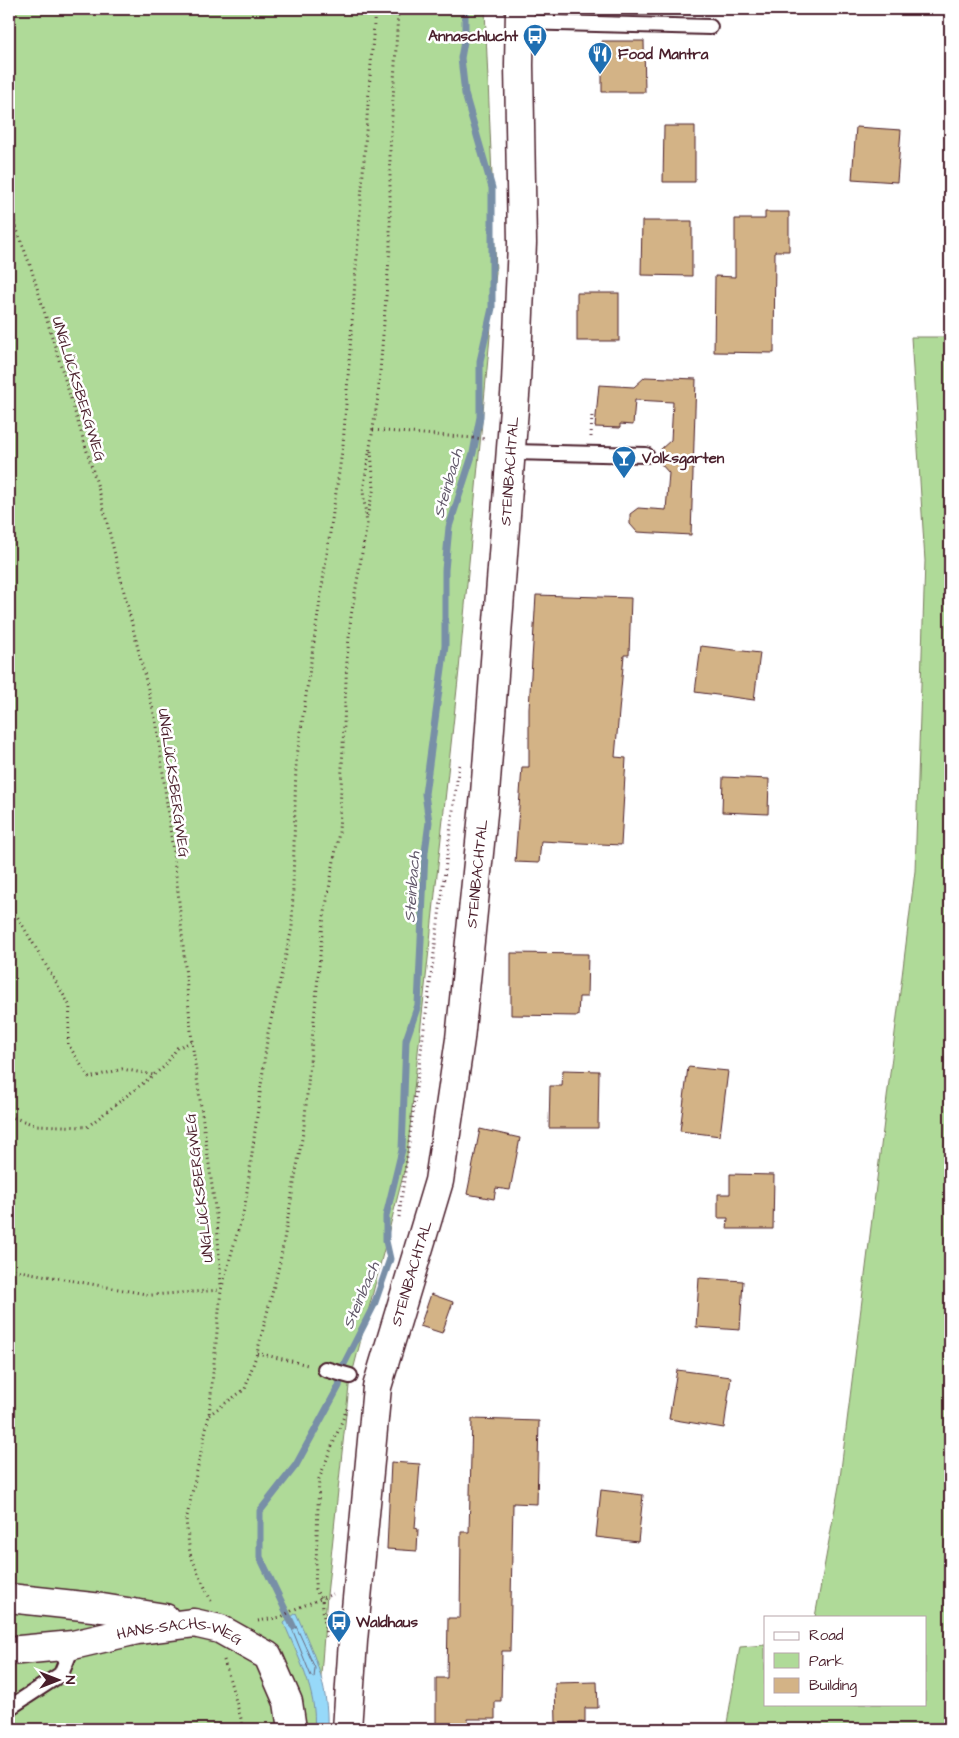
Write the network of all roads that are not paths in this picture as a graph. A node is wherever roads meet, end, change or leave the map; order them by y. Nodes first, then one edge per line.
1 (520, 15) edge
2 (710, 27) dead end
3 (511, 452) junction
4 (646, 455) dead end
5 (325, 1369) road end
6 (350, 1376) dead end
7 (9, 1598) edge
8 (194, 1623) junction
9 (73, 1645) junction
10 (9, 1651) edge
11 (9, 1708) edge
12 (292, 1729) edge
13 (347, 1729) edge

1 - 2 lane
1 - 3 street, STEINBACHTAL
3 - 4 lane
3 - 13 street, STEINBACHTAL
5 - 6 lane
7 - 8 street
8 - 9 street, HANS-SACHS-WEG
8 - 12 street, HANS-SACHS-WEG
9 - 10 street, HANS-SACHS-WEG
9 - 11 lane

